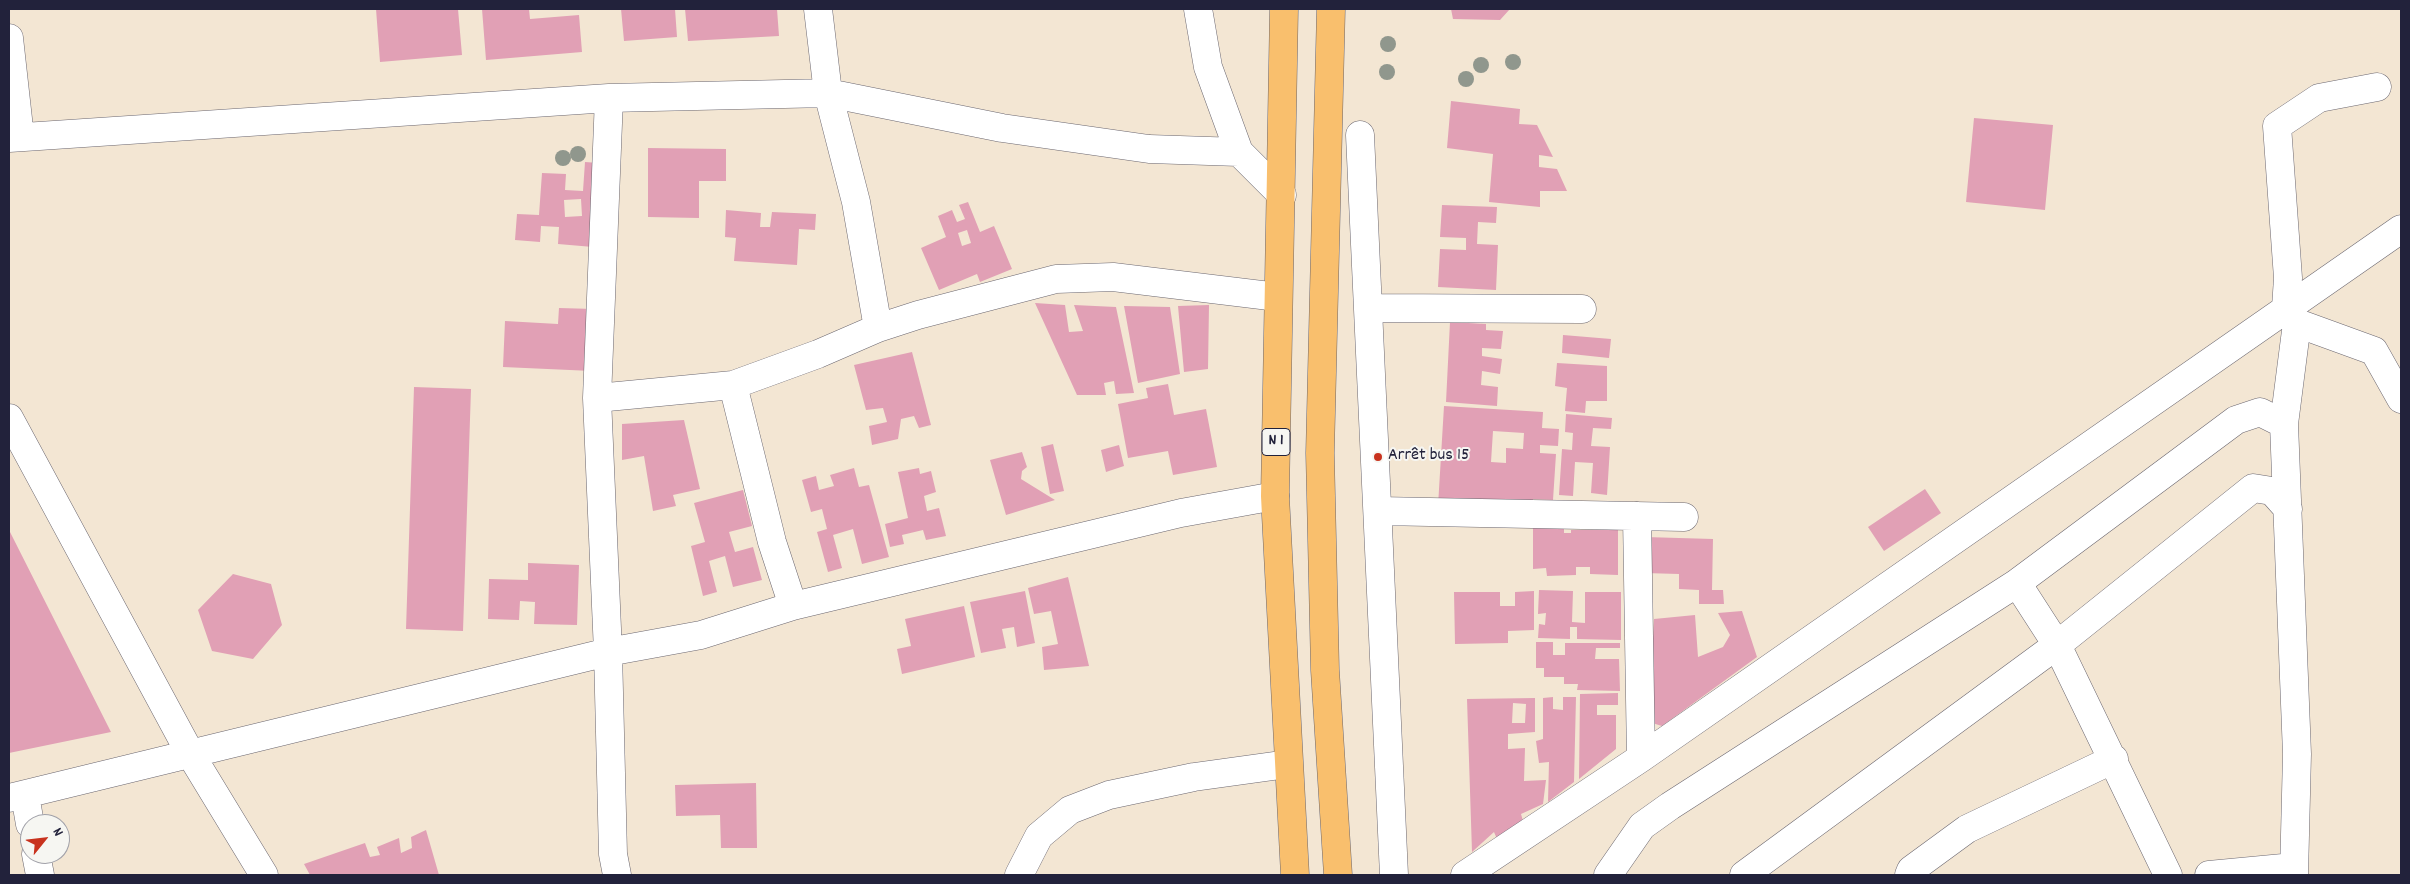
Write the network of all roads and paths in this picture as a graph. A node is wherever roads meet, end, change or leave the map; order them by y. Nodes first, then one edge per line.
1 (818, 9) edge
2 (1198, 9) edge
3 (1284, 9) edge
4 (1331, 9) edge
5 (9, 38) edge
6 (2377, 87) dead end
7 (828, 93) junction
8 (609, 98) junction
9 (1360, 135) dead end
10 (14, 138) edge
11 (1239, 152) junction
12 (1282, 195) junction
13 (2401, 229) edge
14 (1278, 297) junction
15 (1369, 308) junction
16 (1582, 309) dead end
17 (2292, 315) junction
18 (878, 328) junction
19 (733, 385) junction
20 (597, 398) junction
21 (2401, 399) edge
22 (9, 418) edge
23 (2284, 424) junction
24 (1275, 496) junction
25 (2288, 509) junction
26 (1379, 511) junction
27 (1637, 516) junction
28 (1684, 517) dead end
29 (2017, 583) junction
30 (793, 606) junction
31 (2057, 645) junction
32 (608, 652) junction
33 (191, 756) junction
34 (1641, 758) junction
35 (2114, 759) junction
36 (1288, 764) junction
37 (17, 796) edge
38 (25, 814) edge
39 (2294, 871) edge
40 (264, 875) edge
41 (618, 875) edge
42 (1019, 875) edge
43 (1296, 875) edge
44 (1338, 875) edge
45 (1394, 875) edge
46 (1465, 875) edge
47 (1608, 875) edge
48 (1744, 875) edge
49 (1909, 875) edge
50 (2168, 875) edge
51 (2209, 875) edge

1 - 7 street
2 - 11 street
3 - 12 highway, N 1
4 - 44 highway
5 - 10 street
6 - 17 street
7 - 8 street
7 - 11 street
7 - 18 street
8 - 10 street
8 - 20 street
9 - 15 street
11 - 12 street
12 - 14 highway, N 1
13 - 17 street
14 - 18 street
14 - 24 highway, N 1
15 - 16 street
15 - 26 street
17 - 21 street
17 - 23 street
17 - 34 street
18 - 19 street
19 - 20 street
19 - 30 street
20 - 32 street
22 - 33 street
23 - 25 street
23 - 29 street
24 - 30 street
24 - 36 highway, N 1
25 - 31 street
25 - 39 street
26 - 27 street
26 - 45 street
27 - 28 street
27 - 34 street
29 - 31 street
29 - 47 street
30 - 32 street
31 - 35 street
31 - 48 street
32 - 33 street
32 - 41 street
33 - 37 street
33 - 40 street
34 - 46 street
35 - 49 street
35 - 50 street
36 - 42 street
36 - 43 highway, N 1
37 - 38 street
39 - 51 street

